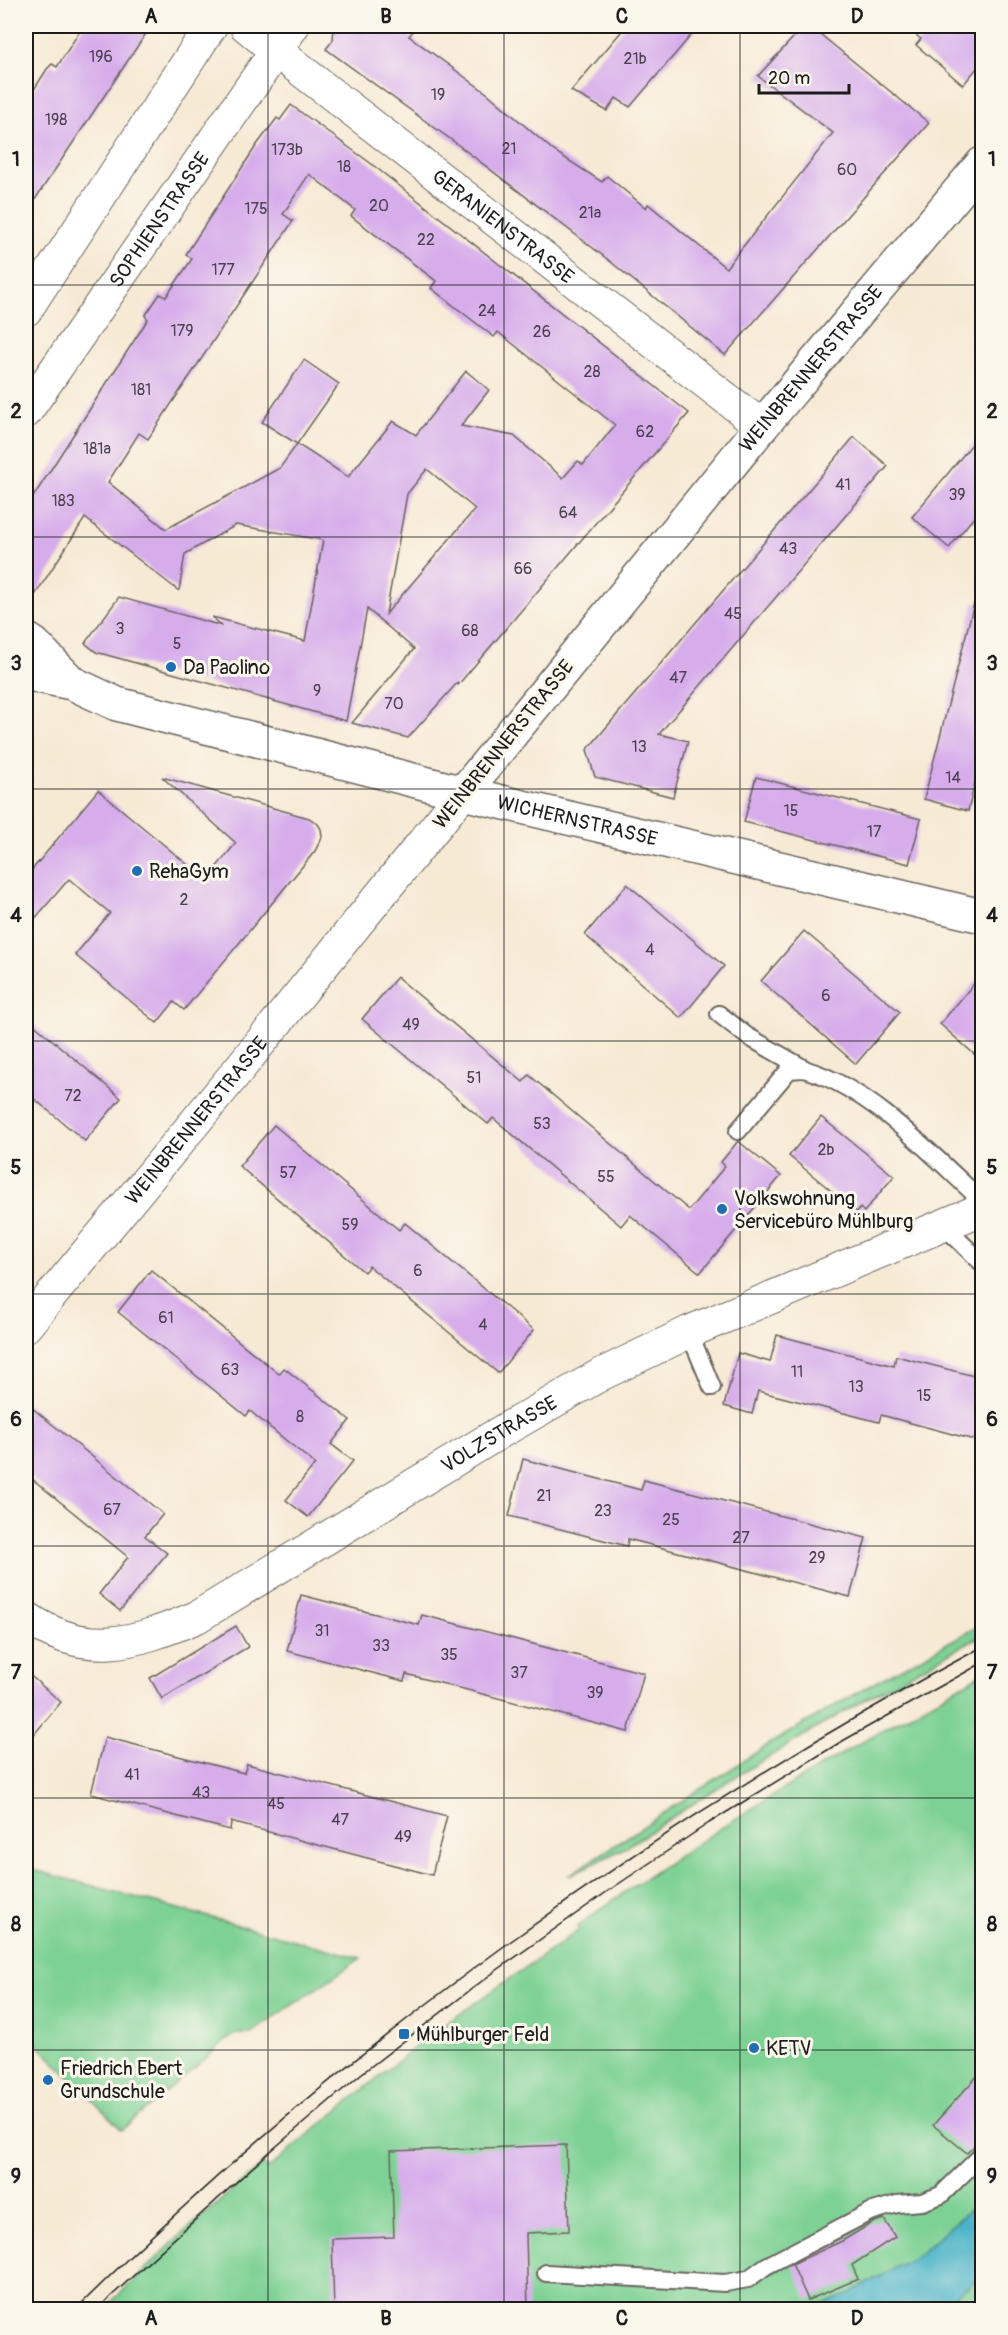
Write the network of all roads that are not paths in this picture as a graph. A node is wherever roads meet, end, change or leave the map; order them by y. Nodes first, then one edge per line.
1 (211, 26) edge
2 (246, 26) edge
3 (293, 26) edge
4 (276, 51) junction
5 (982, 164) edge
6 (26, 310) edge
7 (26, 412) edge
8 (762, 426) junction
9 (26, 639) edge
10 (26, 669) edge
11 (72, 682) junction
12 (462, 793) junction
13 (982, 916) edge
14 (719, 1014) dead end
15 (805, 1069) junction
16 (738, 1131) dead end
17 (982, 1201) edge
18 (982, 1209) edge
19 (943, 1225) junction
20 (982, 1263) edge
21 (26, 1326) edge
22 (689, 1332) junction
23 (712, 1387) dead end
24 (26, 1617) edge
25 (982, 2154) edge
26 (546, 2272) dead end

1 - 6 street
2 - 4 street, GERANIENSTRASSE
3 - 4 street, SOPHIENSTRASSE
4 - 7 street, SOPHIENSTRASSE
4 - 8 street, GERANIENSTRASSE
5 - 8 street, WEINBRENNERSTRASSE
8 - 12 street, WEINBRENNERSTRASSE
9 - 11 street, WICHERNSTRASSE
10 - 11 street, WICHERNSTRASSE
11 - 12 street, WICHERNSTRASSE
12 - 13 street, WICHERNSTRASSE
12 - 21 street, WEINBRENNERSTRASSE
14 - 15 lane
15 - 16 lane
15 - 17 lane
18 - 19 street, VOLZSTRASSE
19 - 20 lane
19 - 22 street, VOLZSTRASSE
22 - 23 lane
22 - 24 street, VOLZSTRASSE
25 - 26 lane

